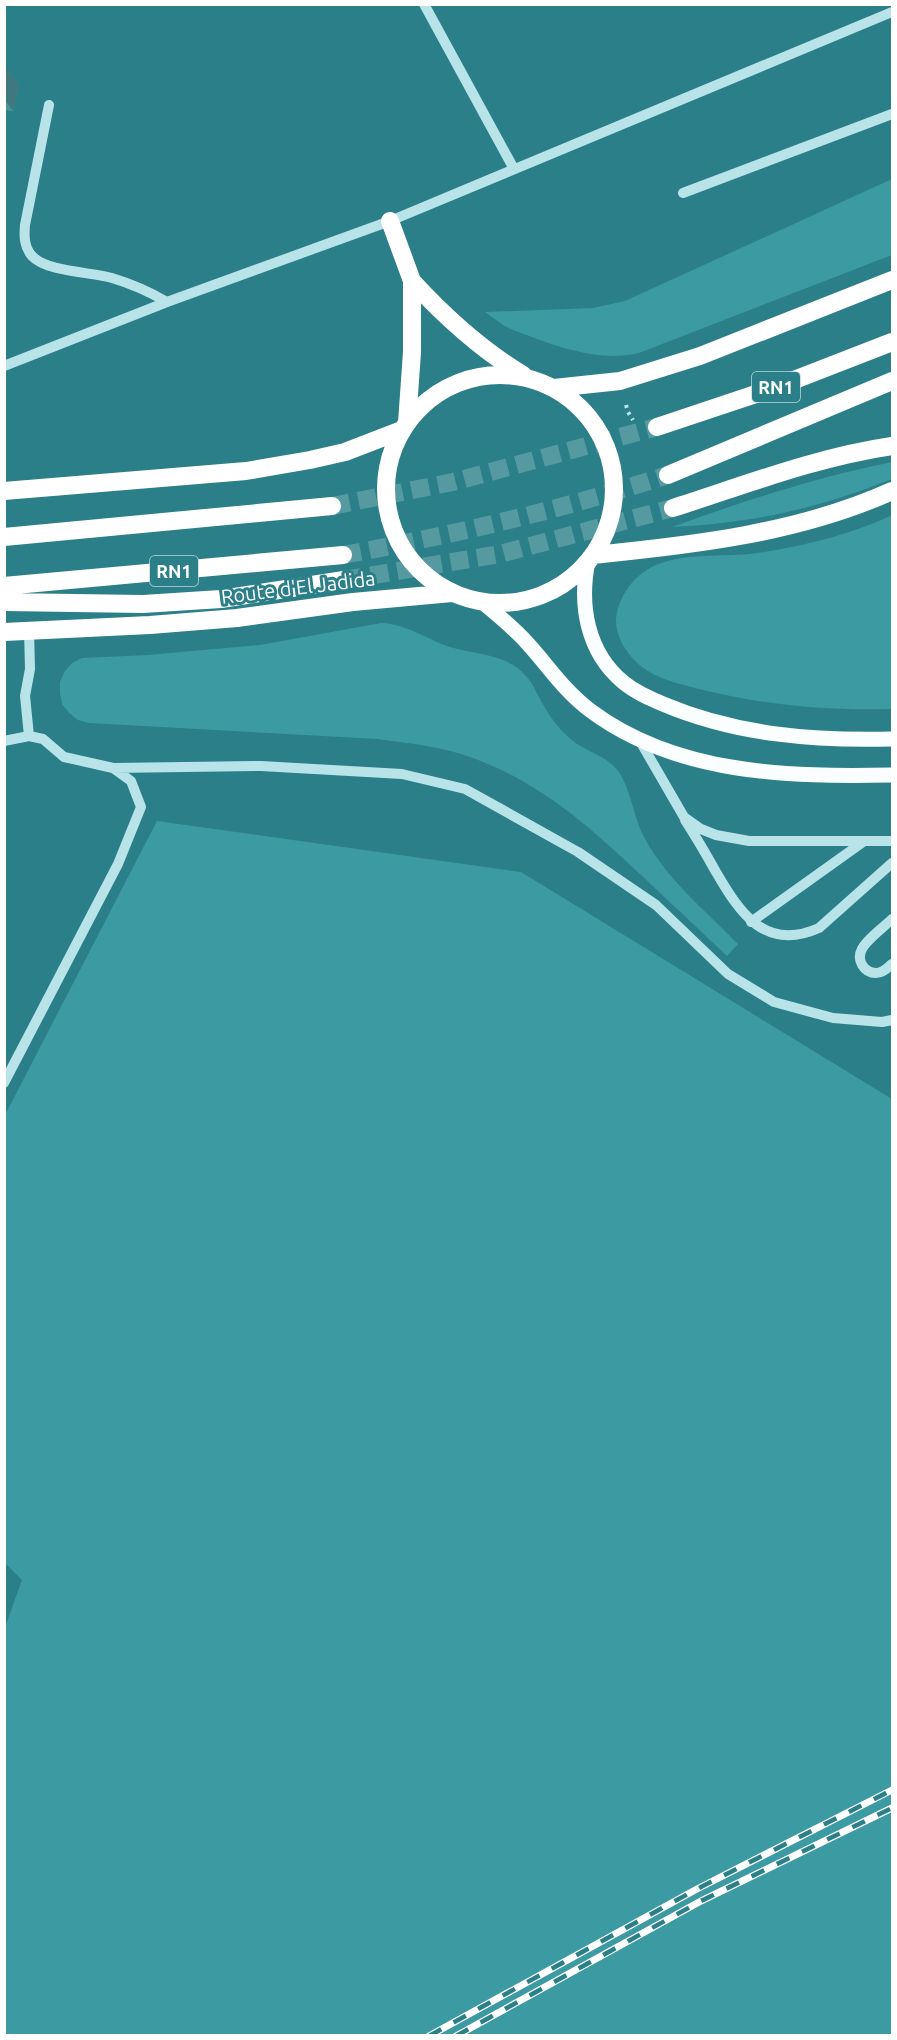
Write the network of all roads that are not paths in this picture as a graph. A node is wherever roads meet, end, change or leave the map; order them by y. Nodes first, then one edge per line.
1 (424, 4) edge
2 (892, 12) edge
3 (49, 105) dead end
4 (892, 114) edge
5 (514, 169) junction
6 (683, 193) dead end
7 (390, 221) junction
8 (892, 280) edge
9 (412, 281) junction
10 (168, 302) junction
11 (892, 342) edge
12 (4, 366) edge
13 (530, 379) junction
14 (892, 381) edge
15 (554, 388) junction
16 (404, 427) junction
17 (657, 428) tunnel mouth
18 (892, 446) edge
19 (668, 476) tunnel mouth
20 (4, 491) edge
21 (892, 491) edge
22 (332, 506) tunnel mouth
23 (673, 508) tunnel mouth
24 (4, 537) edge
25 (343, 555) tunnel mouth
26 (590, 558) junction
27 (345, 580) tunnel mouth
28 (4, 586) edge
29 (452, 592) junction
30 (4, 602) edge
31 (482, 602) junction
32 (29, 630) junction
33 (4, 632) edge
34 (29, 736) junction
35 (892, 739) edge
36 (4, 741) edge
37 (640, 741) junction
38 (113, 768) junction
39 (892, 775) edge
40 (684, 817) junction
41 (864, 841) junction
42 (892, 842) edge
43 (892, 863) edge
44 (892, 919) edge
45 (751, 922) junction
46 (892, 964) edge
47 (892, 1020) edge
48 (4, 1083) edge

1 - 5 street
2 - 5 street
3 - 10 street
4 - 6 street
5 - 7 street
7 - 9 highway
7 - 10 street
8 - 15 highway
9 - 13 highway
9 - 16 highway
10 - 12 street
11 - 17 highway, RN1
13 - 15 highway
13 - 16 highway
14 - 19 highway, RN1
15 - 26 highway
16 - 20 highway
16 - 29 highway
18 - 23 highway
21 - 26 highway
22 - 24 highway
25 - 28 highway, Route d'El Jadida / RN1
26 - 31 highway
26 - 35 main road
27 - 30 highway
29 - 31 highway
29 - 32 highway, Route d'El Jadida
31 - 37 main road
32 - 33 highway, Route d'El Jadida
32 - 34 street
34 - 36 street
34 - 38 street
37 - 39 main road
37 - 40 street
38 - 47 street
38 - 48 street
40 - 41 street
40 - 45 street
41 - 42 street
41 - 45 street
43 - 45 street
44 - 46 street

